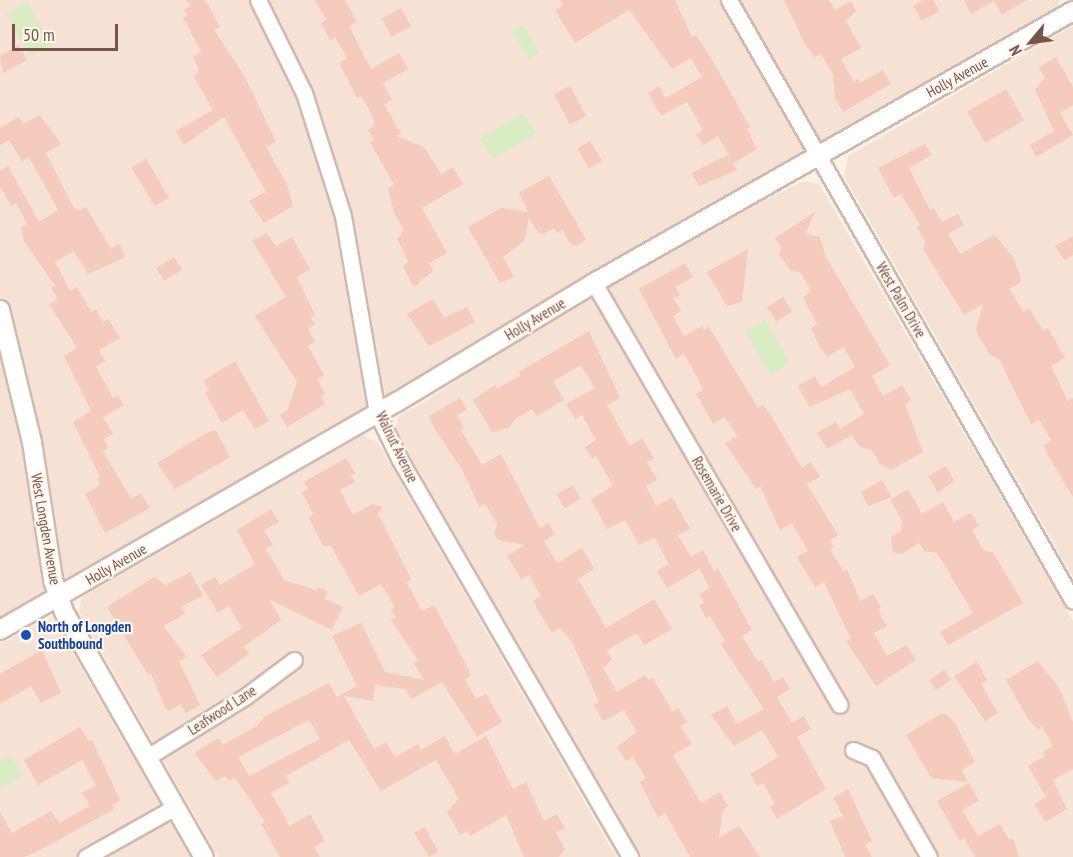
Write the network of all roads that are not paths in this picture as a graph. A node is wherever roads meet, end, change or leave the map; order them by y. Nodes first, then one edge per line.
1 (258, 0) edge
2 (729, 0) edge
3 (1073, 11) edge
4 (818, 155) junction
5 (594, 283) junction
6 (0, 310) edge
7 (377, 413) junction
8 (59, 597) junction
9 (1073, 601) edge
10 (0, 630) edge
11 (294, 660) dead end
12 (840, 705) dead end
13 (853, 750) dead end
14 (149, 756) junction
15 (175, 807) junction
16 (86, 857) edge
17 (204, 857) edge
18 (630, 857) edge
19 (929, 857) edge

1 - 7 street, Walnut Avenue
2 - 4 street, West Palm Drive
3 - 4 street, Holly Avenue
4 - 5 street, Holly Avenue
4 - 9 street, West Palm Drive
5 - 7 street, Holly Avenue
5 - 12 street, Rosemarie Drive
6 - 8 street, West Longden Avenue
7 - 8 street, Holly Avenue
7 - 18 street, Walnut Avenue
8 - 10 street, Holly Avenue
8 - 14 street, West Longden Avenue
11 - 14 street, Leafwood Lane
13 - 19 street
14 - 15 street, West Longden Avenue
15 - 16 street
15 - 17 street, West Longden Avenue

